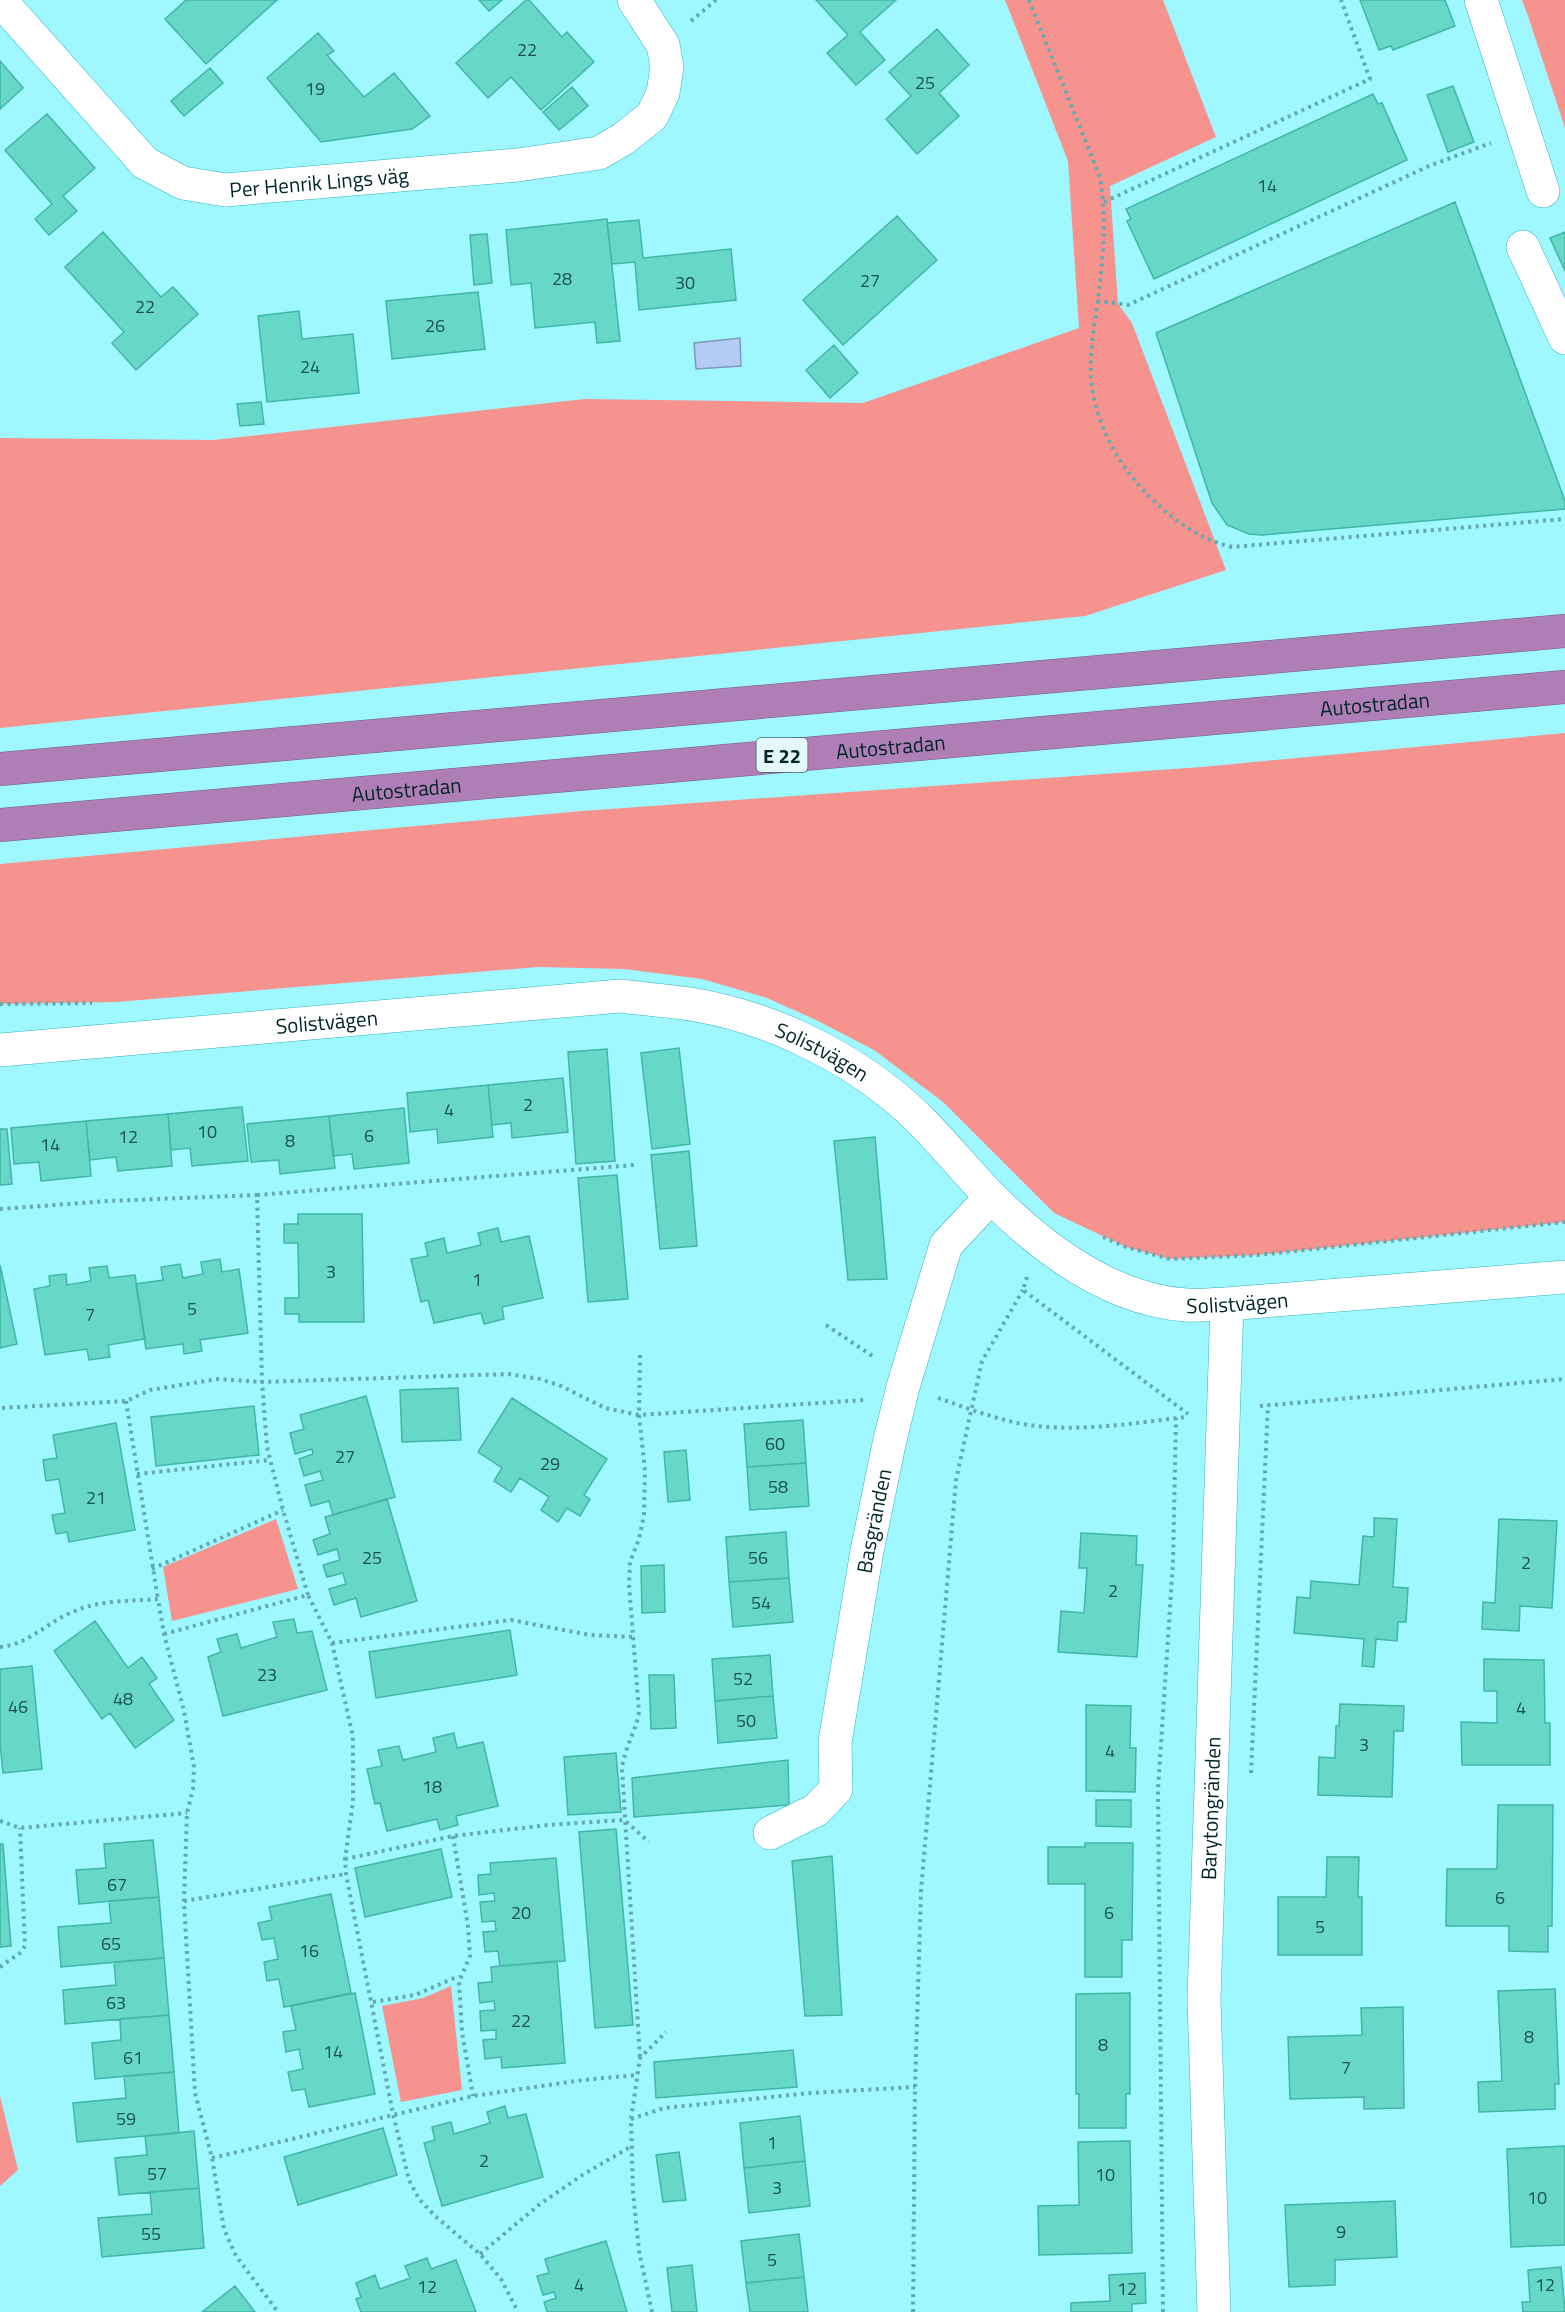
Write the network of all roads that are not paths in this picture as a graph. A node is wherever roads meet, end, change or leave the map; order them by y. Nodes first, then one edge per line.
1 (0, 0) edge
2 (634, 0) edge
3 (1481, 0) edge
4 (1543, 191) dead end
5 (1523, 248) dead end
6 (1565, 338) edge
7 (1565, 631) edge
8 (1565, 687) edge
9 (0, 769) edge
10 (0, 825) edge
11 (0, 1050) edge
12 (991, 1197) junction
13 (1565, 1277) edge
14 (1227, 1304) junction
15 (770, 1833) dead end
16 (1214, 2312) edge

1 - 2 street, Per Henrik Lings väg
3 - 4 street
5 - 6 street
7 - 9 highway
8 - 10 highway, Autostradan / E 22
11 - 12 street, Solistvägen
12 - 14 street, Solistvägen
12 - 15 street, Basgränden
13 - 14 street, Solistvägen
14 - 16 street, Barytongränden

